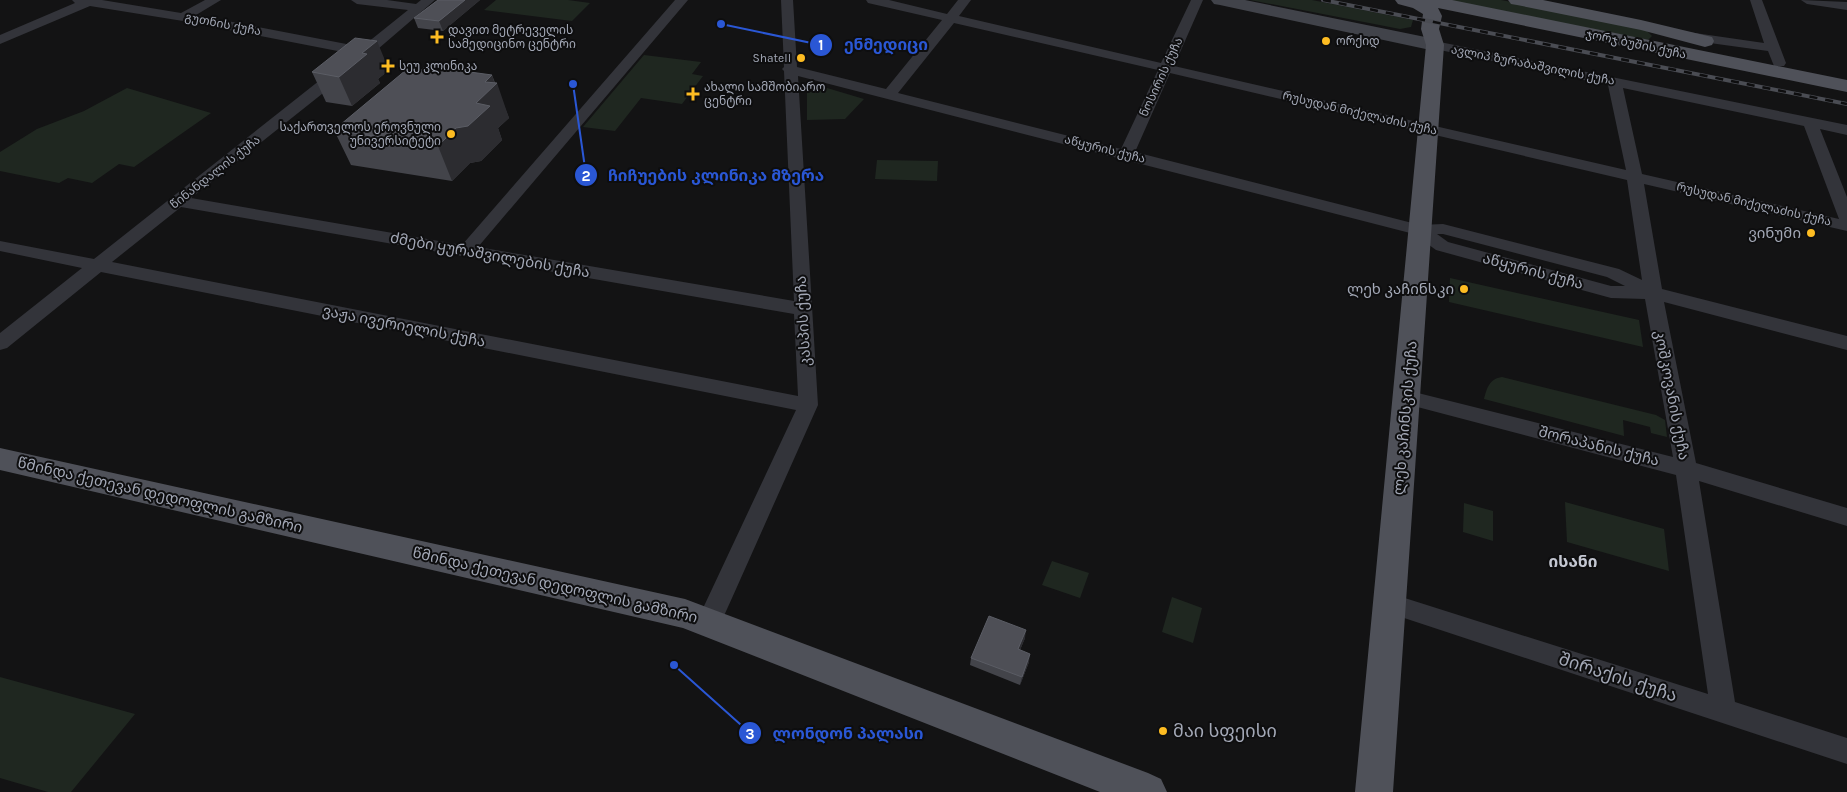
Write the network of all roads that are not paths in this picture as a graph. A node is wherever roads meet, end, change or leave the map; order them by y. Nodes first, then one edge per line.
1 (215, 0) edge
2 (357, 0) edge
3 (682, 0) edge
4 (787, 0) edge
5 (872, 0) edge
6 (965, 0) edge
7 (1197, 0) edge
8 (1220, 0) edge
9 (1404, 0) edge
10 (1426, 0) edge
11 (1517, 0) edge
12 (1756, 0) edge
13 (1807, 0) edge
14 (86, 1) edge
15 (425, 4) edge
16 (1847, 6) edge
17 (183, 17) junction
18 (951, 18) junction
19 (1528, 22) junction
20 (1641, 25) junction
21 (0, 40) edge
22 (1435, 44) junction
23 (1638, 45) junction
24 (366, 52) junction
25 (1776, 56) junction
26 (1166, 68) junction
27 (789, 69) junction
28 (1847, 78) edge
29 (1614, 81) junction
30 (1847, 86) edge
31 (889, 95) junction
32 (1810, 122) junction
33 (1428, 129) junction
34 (1847, 130) edge
35 (1126, 155) junction
36 (1635, 177) junction
37 (178, 201) junction
38 (1847, 218) edge
39 (1847, 226) edge
40 (1420, 230) junction
41 (0, 246) edge
42 (466, 251) junction
43 (97, 265) junction
44 (1652, 293) junction
45 (802, 309) junction
46 (0, 343) edge
47 (1847, 343) edge
48 (1406, 397) junction
49 (808, 405) junction
50 (0, 459) edge
51 (1686, 469) junction
52 (1847, 517) edge
53 (1389, 603) junction
54 (709, 621) junction
55 (1723, 711) junction
56 (1847, 751) edge
57 (1148, 792) edge
58 (1374, 792) edge

1 - 17 street
2 - 15 street
3 - 42 street
4 - 27 street, კასპის ქუჩა
5 - 18 street, რუსუდან მიქელაძის ქუჩა
6 - 18 street
7 - 26 street, ნოსირის ქუჩა
8 - 22 street, ავლიპ ზურაბაშვილის ქუჩა
9 - 22 main road, ლეხ კაჩინსკის ქუჩა
10 - 19 main road, ჯორჯ ბუშის ქუჩა
11 - 20 main road, ჯორჯ ბუშის ქუჩა
12 - 25 street
13 - 16 street
14 - 17 street, გუთნის ქუჩა
14 - 21 street
15 - 24 street, წინანდალის ქუჩა
17 - 24 street, გუთნის ქუჩა
18 - 26 street, რუსუდან მიქელაძის ქუჩა
18 - 31 street
19 - 22 main road
19 - 23 main road, ჯორჯ ბუშის ქუჩა
20 - 23 main road
20 - 25 main road, ჯორჯ ბუშის ქუჩა
22 - 29 street, ავლიპ ზურაბაშვილის ქუჩა
22 - 33 main road, ლეხ კაჩინსკის ქუჩა
23 - 30 main road, ჯორჯ ბუშის ქუჩა
24 - 37 street, წინანდალის ქუჩა
25 - 28 main road, ჯორჯ ბუშის ქუჩა
26 - 33 street, რუსუდან მიქელაძის ქუჩა
26 - 35 street, ნოსირის ქუჩა
27 - 31 street, აწყურის ქუჩა
27 - 45 street, კასპის ქუჩა
29 - 32 street, ავლიპ ზურაბაშვილის ქუჩა
29 - 36 street, კოშკოვანის ქუჩა
31 - 35 street, აწყურის ქუჩა
32 - 34 street, ავლიპ ზურაბაშვილის ქუჩა
32 - 38 street
33 - 36 street, რუსუდან მიქელაძის ქუჩა
33 - 40 main road, ლეხ კაჩინსკის ქუჩა
35 - 40 street, აწყურის ქუჩა
36 - 39 street, რუსუდან მიქელაძის ქუჩა
36 - 44 street, კოშკოვანის ქუჩა
37 - 42 street, ძმები ყურაშვილების ქუჩა
37 - 43 street, წინანდალის ქუჩა
40 - 44 street, აწყურის ქუჩა
40 - 48 main road, ლეხ კაჩინსკის ქუჩა
41 - 43 street, ვაჟა ივერიელის ქუჩა
42 - 45 street, ძმები ყურაშვილების ქუჩა
43 - 46 street, წინანდალის ქუჩა
43 - 49 street, ვაჟა ივერიელის ქუჩა
44 - 47 street, აწყურის ქუჩა
44 - 51 street, კოშკოვანის ქუჩა
45 - 49 street, კასპის ქუჩა
48 - 51 street, შორაპანის ქუჩა
48 - 53 main road, ლეხ კაჩინსკის ქუჩა
49 - 54 street, კასპის ქუჩა
50 - 54 main road, წმინდა ქეთევან დედოფლის გამზირი
51 - 52 street, შორაპანის ქუჩა
51 - 55 street, კოშკოვანის ქუჩა
53 - 55 street, შირაქის ქუჩა
53 - 58 main road, ლეხ კაჩინსკის ქუჩა
54 - 57 main road, წმინდა ქეთევან დედოფლის გამზირი
55 - 56 street, შირაქის ქუჩა

